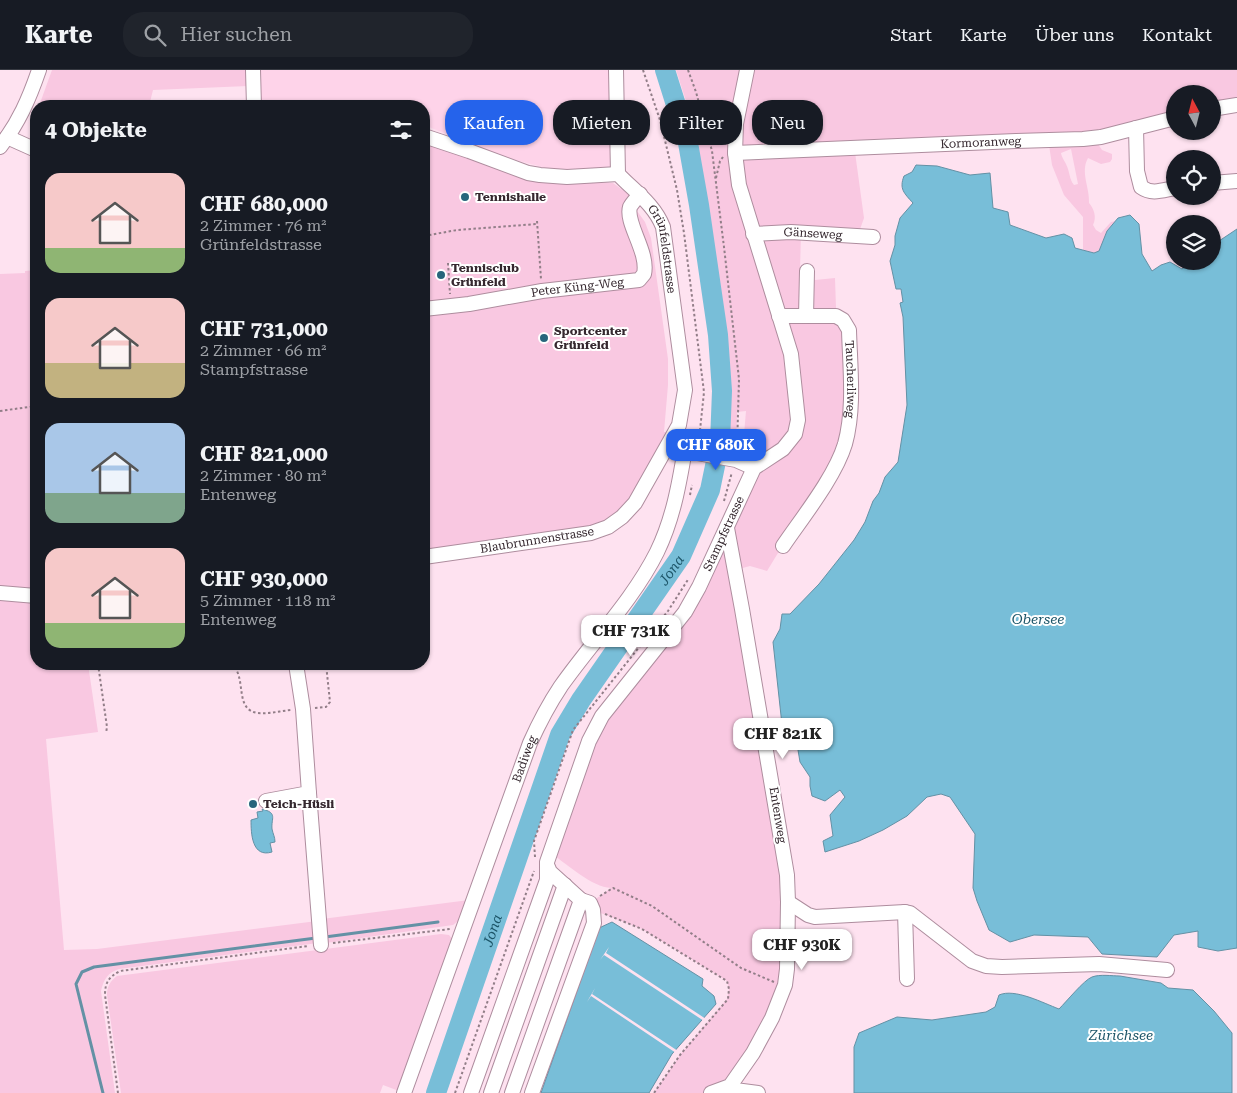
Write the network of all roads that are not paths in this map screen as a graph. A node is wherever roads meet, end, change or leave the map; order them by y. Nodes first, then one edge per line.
1 (39, 70) edge
2 (253, 70) edge
3 (616, 70) edge
4 (748, 70) edge
5 (254, 100) edge
6 (1237, 105) edge
7 (1221, 108) edge
8 (1166, 120) edge
9 (1136, 128) junction
10 (430, 138) edge
11 (4, 142) edge
12 (30, 148) edge
13 (735, 153) junction
14 (618, 174) junction
15 (1237, 181) edge
16 (1221, 182) edge
17 (1166, 190) edge
18 (640, 194) junction
19 (753, 234) junction
20 (873, 237) dead end
21 (807, 272) dead end
22 (430, 308) edge
23 (779, 316) junction
24 (806, 316) junction
25 (668, 446) junction
26 (694, 452) junction
27 (754, 468) junction
28 (727, 528) junction
29 (783, 546) dead end
30 (430, 556) edge
31 (0, 593) edge
32 (30, 596) edge
33 (297, 670) edge
34 (310, 793) junction
35 (266, 801) dead end
36 (539, 863) junction
37 (565, 885) junction
38 (788, 902) junction
39 (588, 904) junction
40 (905, 912) junction
41 (321, 938) road end
42 (1167, 970) dead end
43 (907, 979) dead end
44 (730, 1086) junction
45 (404, 1093) edge
46 (471, 1093) edge
47 (491, 1093) edge
48 (512, 1093) edge
49 (532, 1093) edge
50 (711, 1093) edge
51 (758, 1093) edge

1 - 11 street
2 - 5 street
3 - 14 street
4 - 13 street
6 - 7 street
8 - 9 street, Kormoranweg
9 - 13 street, Kormoranweg
9 - 17 street
10 - 14 street
11 - 12 street
13 - 19 street
14 - 18 street, Grünfeldstrasse
15 - 16 street
18 - 22 street, Peter Küng-Weg
18 - 25 street, Grünfeldstrasse
19 - 20 street, Gänseweg
19 - 23 street
21 - 24 street
23 - 24 street, Taucherliweg
23 - 27 street
24 - 29 street, Taucherliweg
25 - 26 street
25 - 30 street, Blaubrunnenstrasse
26 - 27 street
26 - 45 street, Badiweg
27 - 28 street, Stampfstrasse
28 - 36 street, Stampfstrasse
28 - 38 street, Entenweg
31 - 32 street
33 - 34 street
34 - 35 street
34 - 41 street
36 - 37 street
36 - 46 street, Stampfstrasse
37 - 39 street
37 - 47 street
38 - 40 street
38 - 44 street, Entenweg
39 - 48 street
39 - 49 street
40 - 42 street
40 - 43 street
44 - 50 street
44 - 51 street

